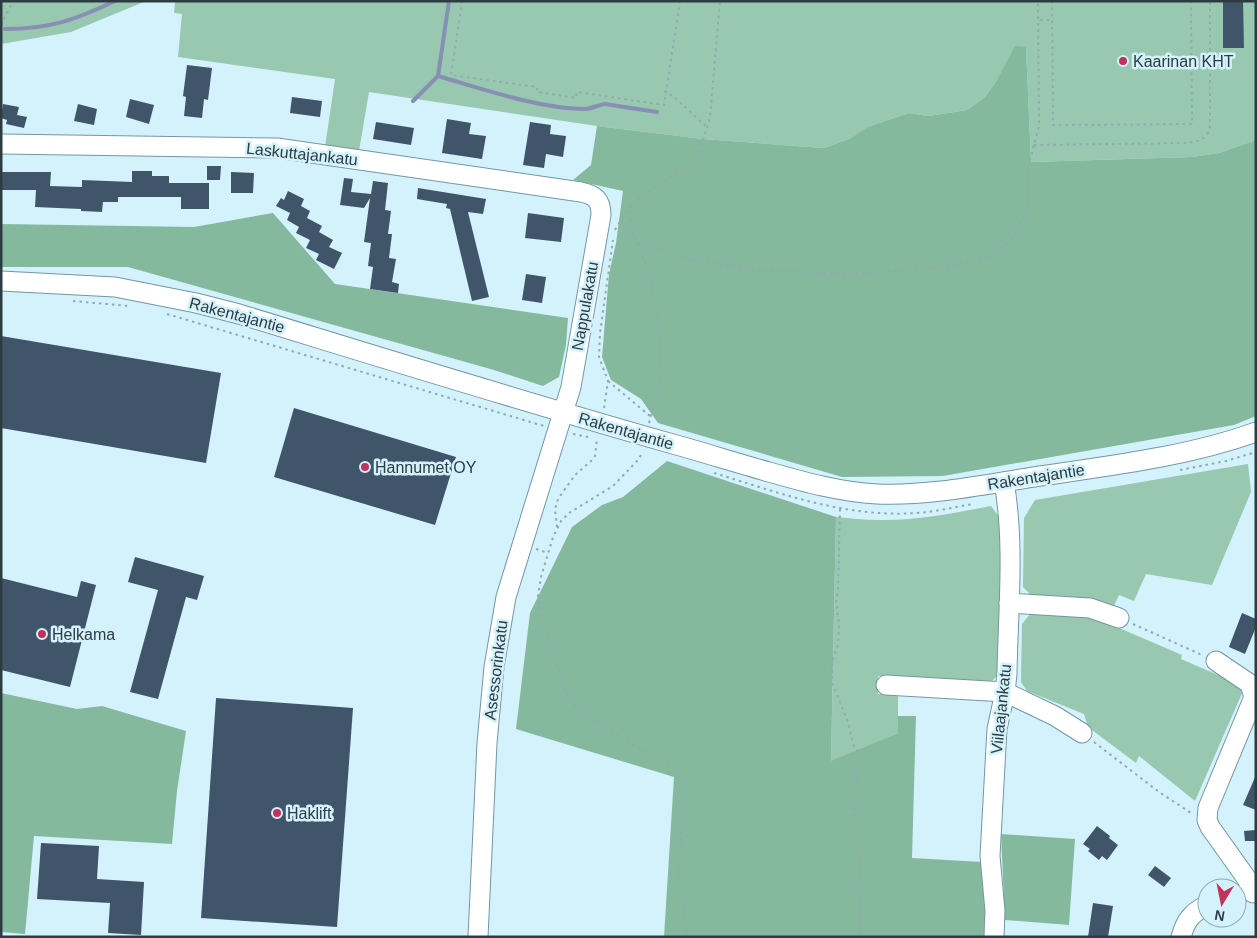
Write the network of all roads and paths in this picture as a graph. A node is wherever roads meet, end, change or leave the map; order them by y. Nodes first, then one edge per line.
1 (13, 1) edge
2 (462, 1) edge
3 (680, 1) edge
4 (720, 1) edge
5 (1038, 1) edge
6 (1052, 1) edge
7 (1191, 1) edge
8 (1210, 1) edge
9 (2, 20) edge
10 (1038, 20) junction
11 (1052, 20) junction
12 (1, 25) edge
13 (665, 92) junction
14 (707, 127) junction
15 (1, 144) edge
16 (1034, 144) junction
17 (598, 199) joint
18 (630, 204) junction
19 (614, 231) dead end
20 (614, 240) dead end
21 (638, 244) junction
22 (1, 281) edge
23 (608, 381) junction
24 (604, 409) dead end
25 (563, 413) junction
26 (651, 417) junction
27 (648, 427) dead end
28 (1256, 432) edge
29 (597, 438) dead end
30 (641, 455) dead end
31 (1004, 482) junction
32 (840, 509) dead end
33 (558, 528) junction
34 (1008, 603) junction
35 (1119, 618) joint
36 (1216, 661) joint
37 (886, 685) dead end
38 (1005, 692) junction
39 (1082, 733) joint
40 (1207, 820) junction
41 (1249, 894) edge
42 (1197, 910) edge
43 (478, 937) edge
44 (688, 937) edge
45 (859, 937) edge
46 (994, 937) edge
47 (1181, 937) edge

1 - 9 path
2 - 13 path
3 - 13 path
4 - 14 path
5 - 10 path
6 - 11 path
7 - 11 path
8 - 16 path
9 - 12 path
10 - 11 path
10 - 16 path
13 - 14 path
14 - 18 path
15 - 17 street, Laskuttajankatu
16 - 21 path
17 - 25 street, Nappulakatu
18 - 19 path
18 - 21 path
20 - 23 path
21 - 26 path
22 - 25 street, Rakentajantie
23 - 24 path
23 - 26 path
25 - 31 street, Rakentajantie
25 - 43 street, Asessorinkatu
26 - 27 path
28 - 31 street, Rakentajantie
29 - 33 path
30 - 33 path
31 - 34 street, Viilaajankatu
32 - 45 path
33 - 44 path
34 - 35 street
34 - 38 street, Viilaajankatu
35 - 36 path
36 - 40 street
37 - 38 street
38 - 39 street
38 - 46 street, Viilaajankatu
39 - 40 path
40 - 41 street
42 - 47 street

